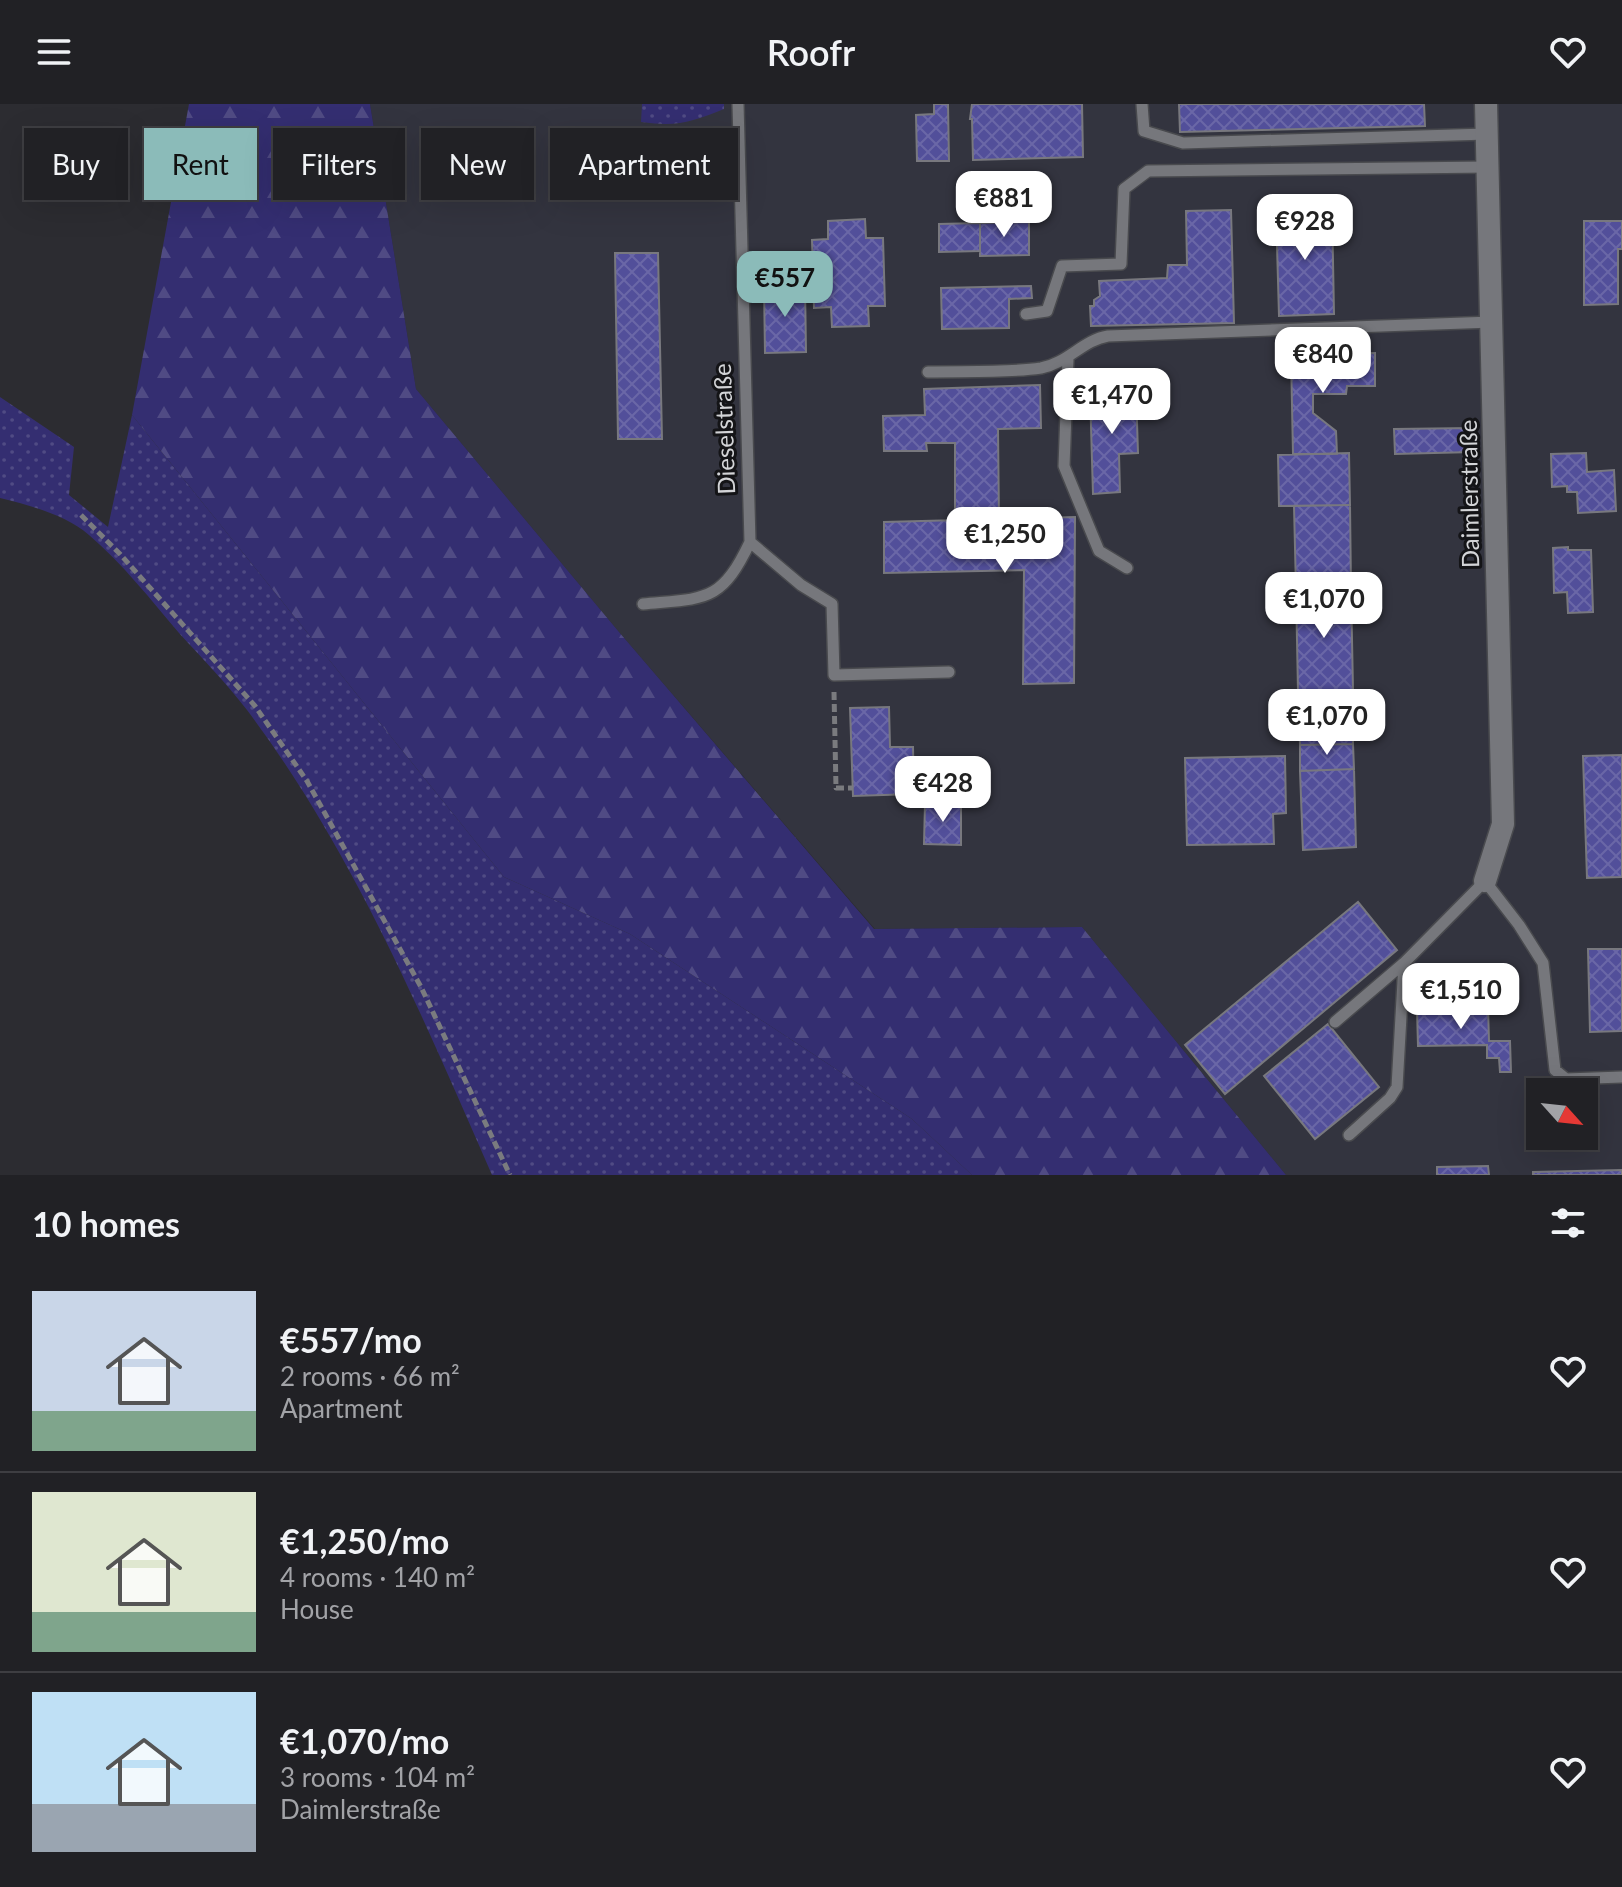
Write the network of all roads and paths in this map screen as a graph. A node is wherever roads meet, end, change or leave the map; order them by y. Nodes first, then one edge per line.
1 (738, 104) edge
2 (1142, 104) edge
3 (1486, 104) edge
4 (1487, 134) junction
5 (1488, 167) junction
6 (1026, 314) dead end
7 (1493, 322) junction
8 (1068, 359) junction
9 (928, 372) dead end
10 (81, 515) dead end
11 (750, 542) junction
12 (1127, 568) dead end
13 (643, 604) dead end
14 (949, 672) dead end
15 (834, 675) junction
16 (853, 788) dead end
17 (1485, 881) junction
18 (1404, 963) junction
19 (1335, 1022) dead end
20 (1622, 1077) edge
21 (1349, 1135) dead end
22 (510, 1175) edge

1 - 11 lane, Dieselstraße
2 - 4 lane
3 - 4 street, Daimlerstraße
4 - 5 street, Daimlerstraße
5 - 6 lane
5 - 7 street, Daimlerstraße
7 - 8 lane
7 - 17 street, Daimlerstraße
8 - 9 lane
8 - 12 lane
10 - 22 path
11 - 13 lane
11 - 15 lane
14 - 15 lane
15 - 16 path
17 - 18 lane
17 - 20 lane
18 - 19 lane
18 - 21 lane

